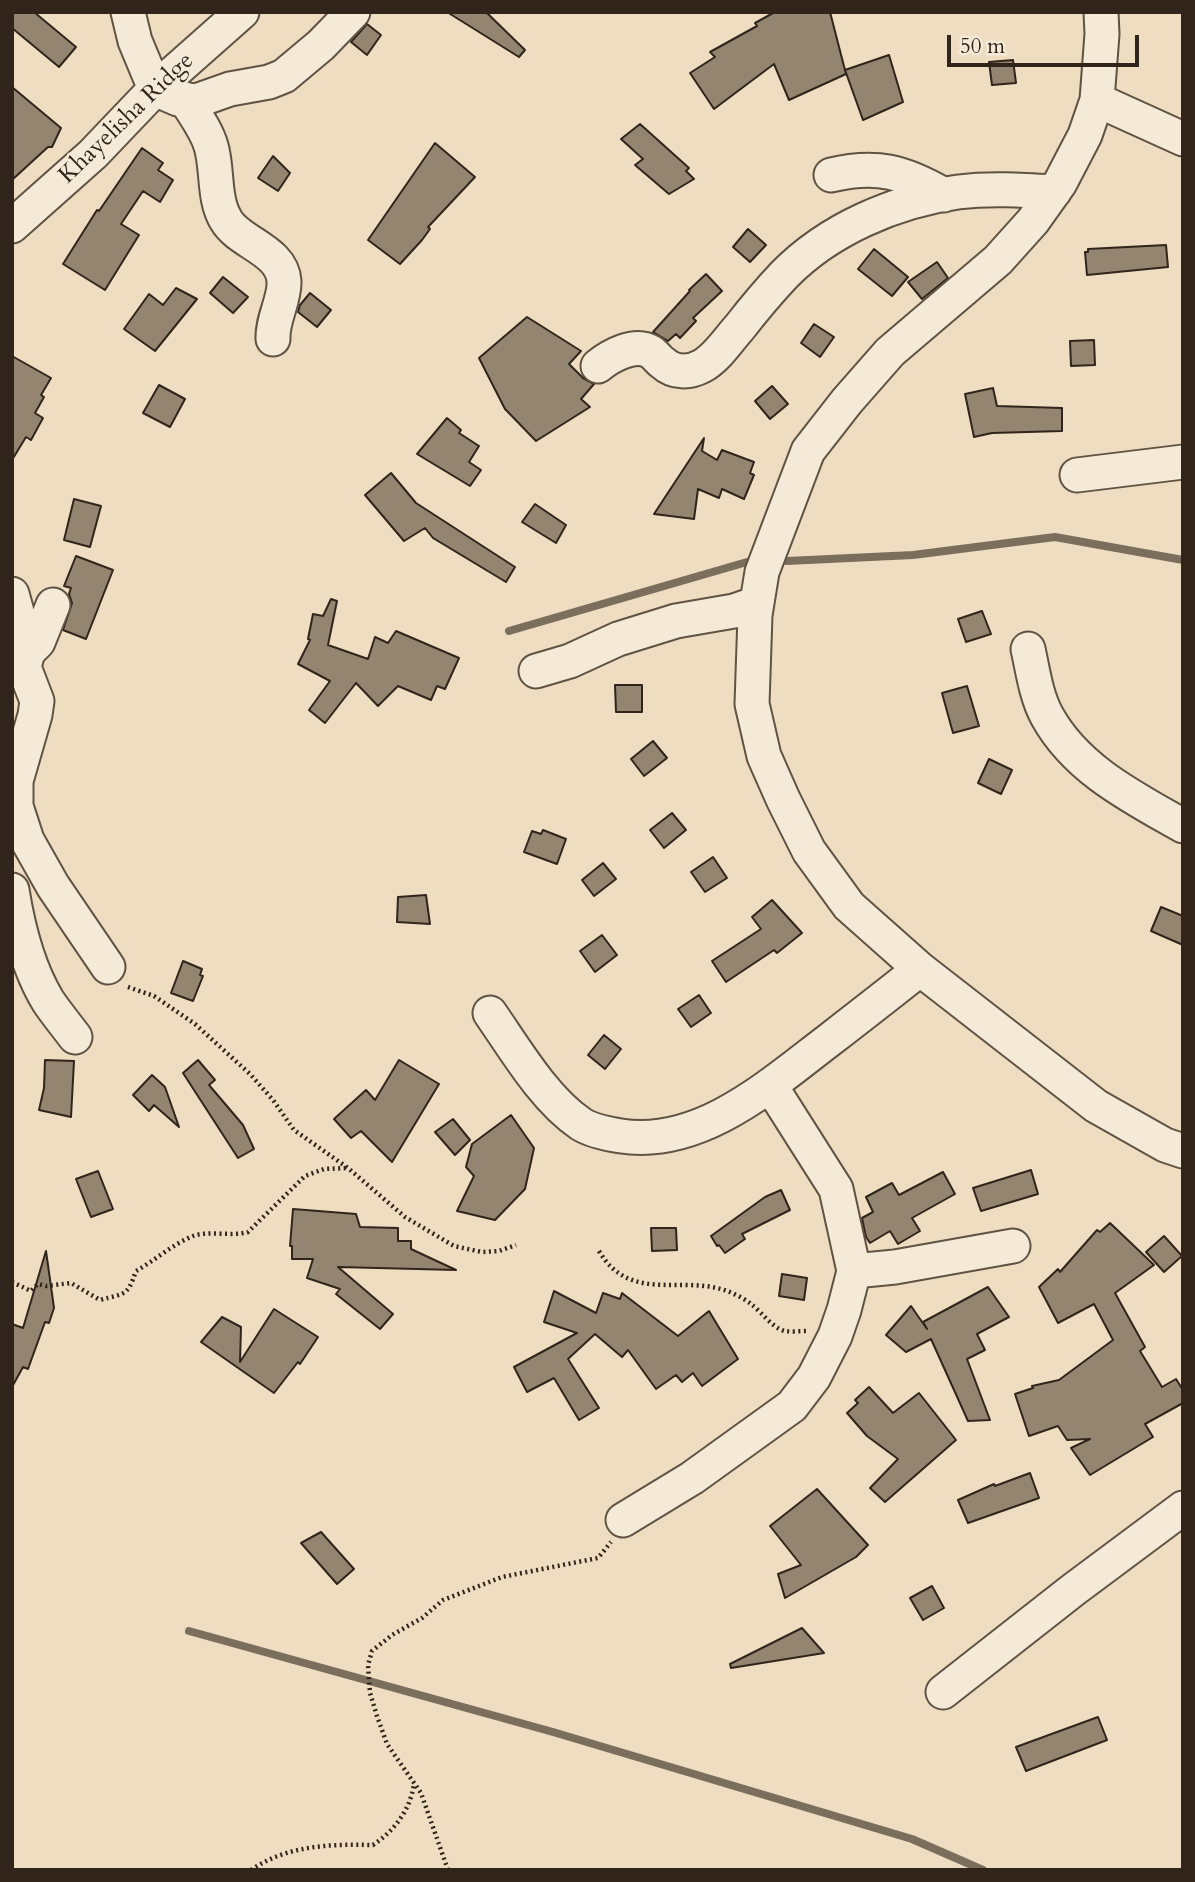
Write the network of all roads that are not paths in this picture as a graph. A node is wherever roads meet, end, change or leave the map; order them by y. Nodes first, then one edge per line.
1 (128, 12) edge
2 (242, 12) edge
3 (353, 12) edge
4 (1101, 12) edge
5 (170, 94) junction
6 (1097, 100) junction
7 (1183, 139) edge
8 (831, 174) dead end
9 (1054, 192) junction
10 (944, 195) junction
11 (12, 226) edge
12 (272, 339) dead end
13 (598, 366) dead end
14 (1183, 462) edge
15 (1077, 475) dead end
16 (12, 594) edge
17 (757, 603) junction
18 (53, 605) dead end
19 (1028, 649) dead end
20 (28, 652) junction
21 (536, 671) dead end
22 (14, 808) edge
23 (1183, 827) edge
24 (12, 890) edge
25 (108, 967) road end
26 (920, 969) junction
27 (490, 1013) dead end
28 (75, 1037) dead end
29 (770, 1085) junction
30 (1183, 1151) edge
31 (1013, 1246) dead end
32 (854, 1271) junction
33 (1183, 1508) edge
34 (623, 1520) road end
35 (943, 1692) dead end

1 - 5 street
2 - 5 street, Khayelisha Ridge
3 - 5 street
4 - 6 street
5 - 11 street, Khayelisha Ridge
5 - 12 street
6 - 7 street
6 - 9 street
8 - 10 street
9 - 10 street
9 - 17 street
10 - 13 street
14 - 15 street
16 - 20 street
17 - 21 street
17 - 26 street
18 - 20 street
19 - 23 street
20 - 22 street
22 - 25 street
24 - 28 street
26 - 29 street
26 - 30 street
27 - 29 street
29 - 32 street
31 - 32 street
32 - 34 street
33 - 35 street

